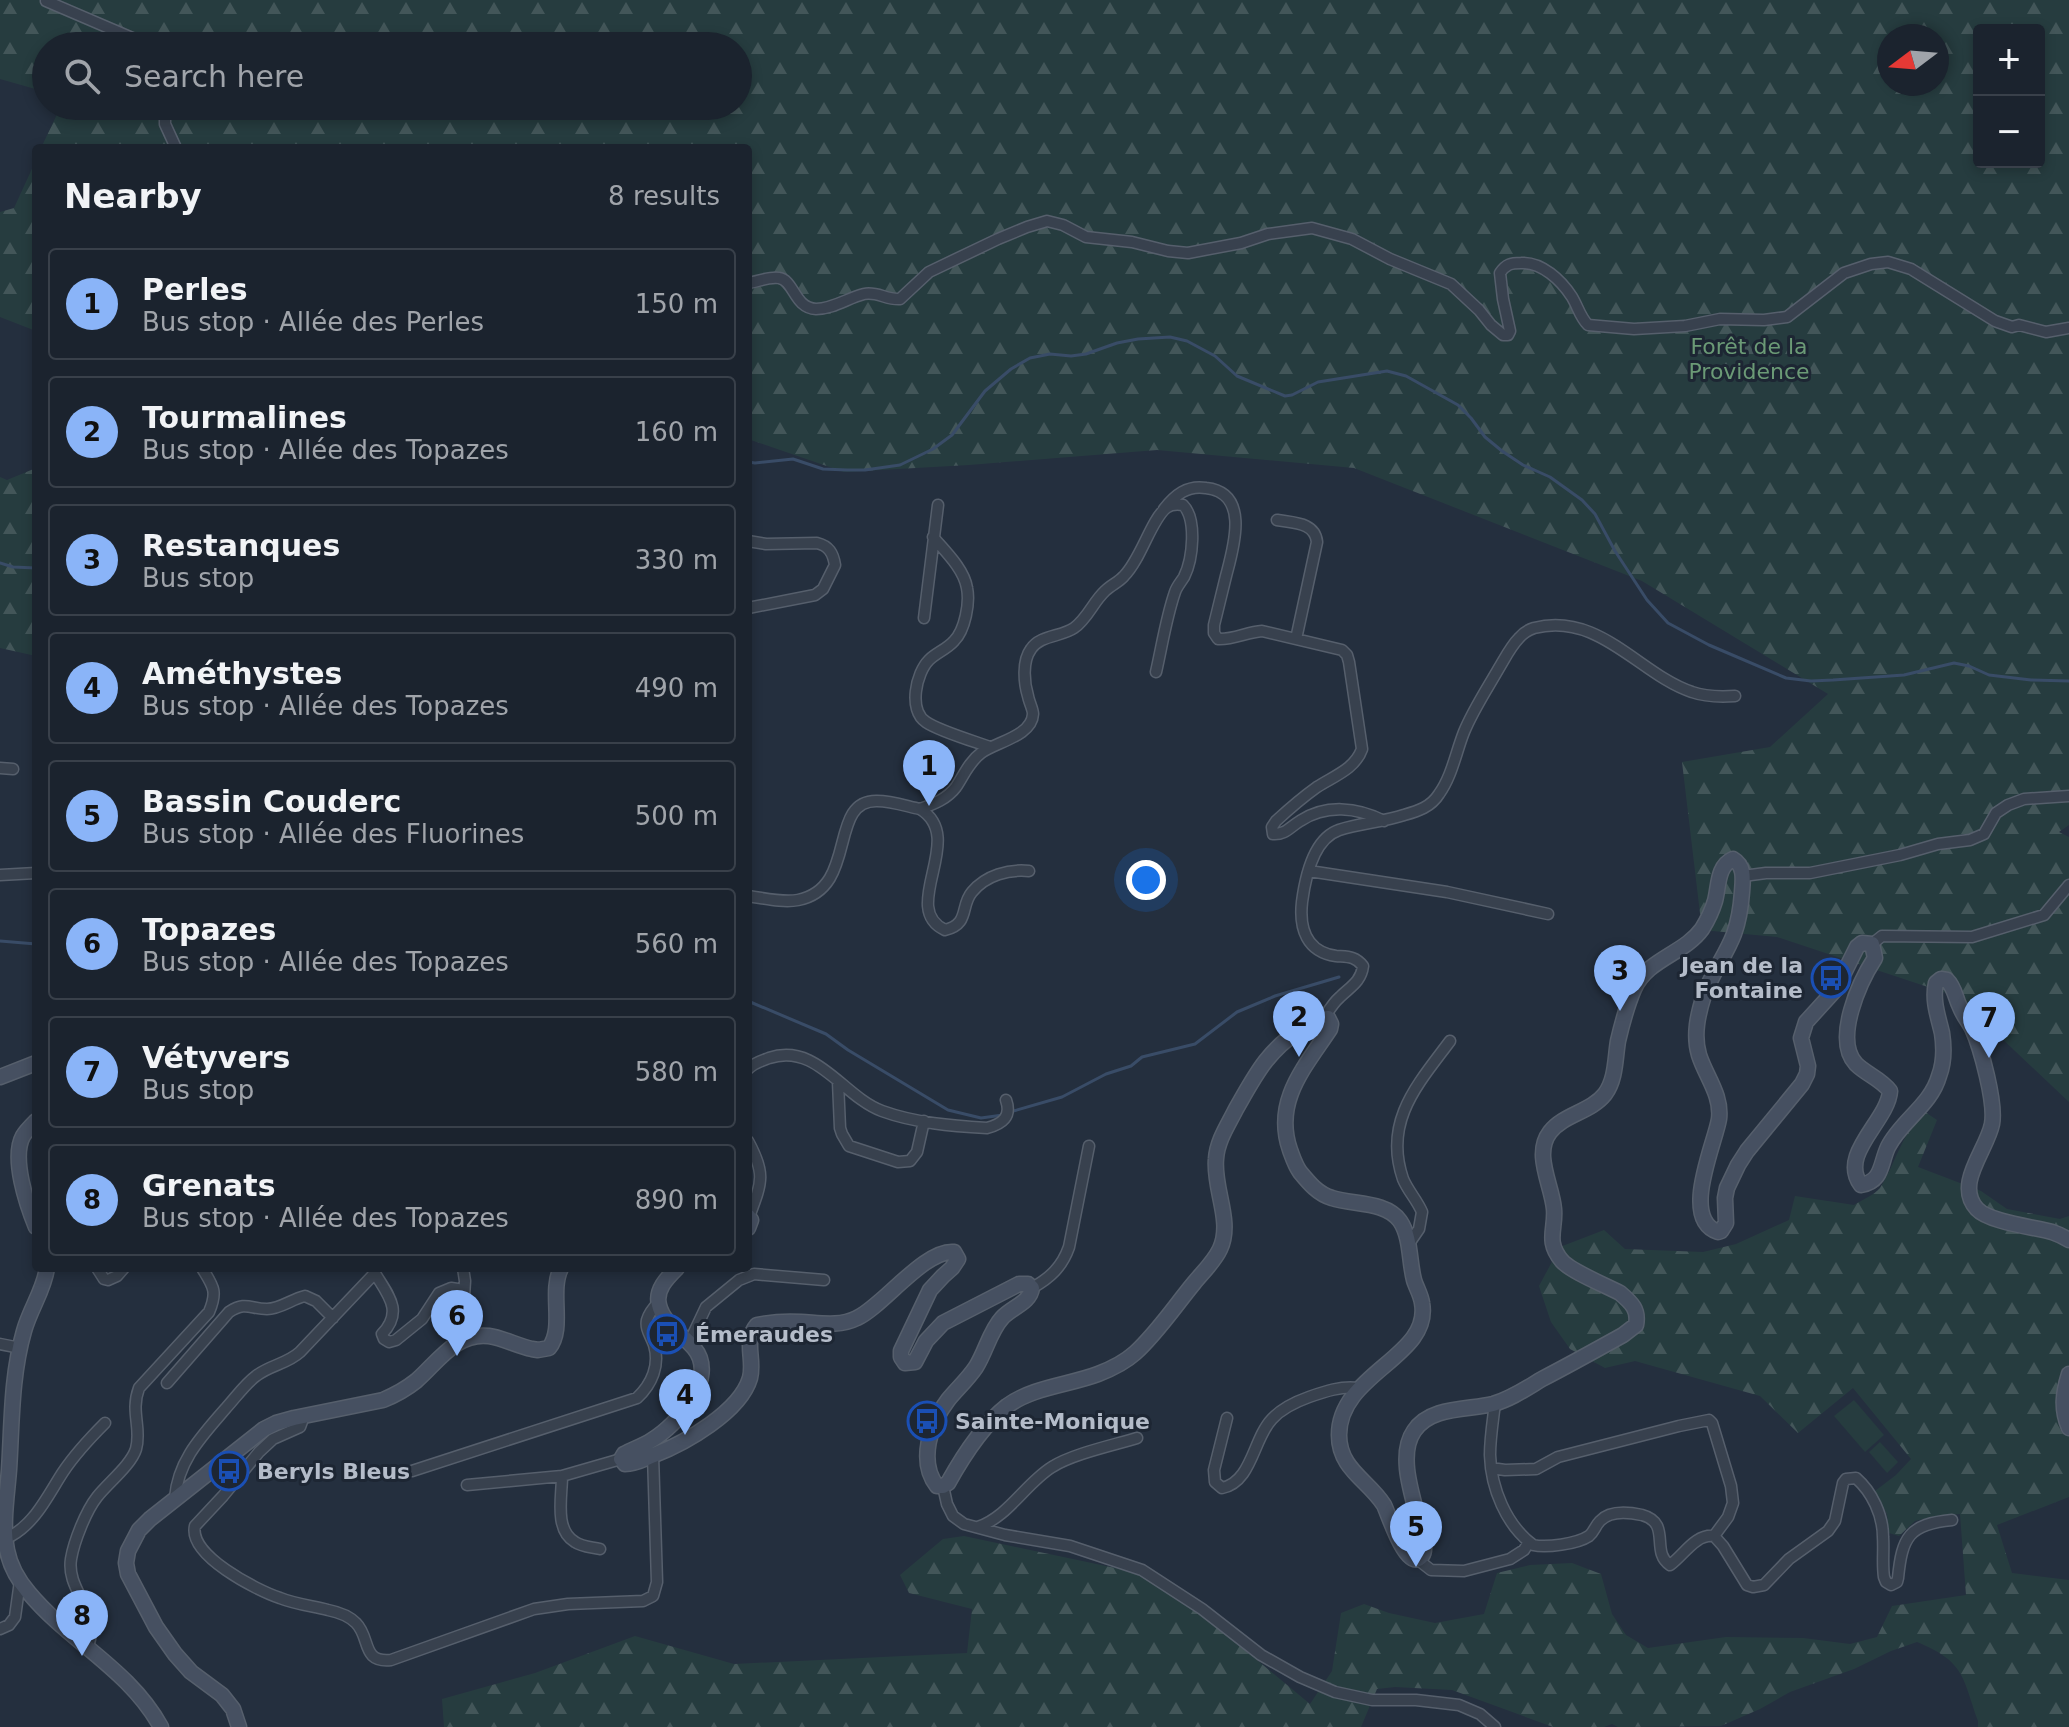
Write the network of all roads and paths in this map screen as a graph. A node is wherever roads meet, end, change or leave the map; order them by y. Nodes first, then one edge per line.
1 (46, 1) edge
2 (118, 32) edge
3 (165, 120) edge
4 (174, 144) edge
5 (752, 282) edge
6 (2069, 328) edge
7 (938, 505) dead end
8 (1164, 509) junction
9 (1277, 520) dead end
10 (933, 537) junction
11 (752, 542) edge
12 (752, 607) edge
13 (924, 618) dead end
14 (1296, 639) junction
15 (1156, 672) dead end
16 (1735, 696) dead end
17 (990, 747) junction
18 (0, 768) edge
19 (13, 769) dead end
20 (2069, 796) edge
21 (920, 809) junction
22 (1385, 821) junction
23 (1029, 871) dead end
24 (1309, 871) junction
25 (32, 873) edge
26 (0, 875) edge
27 (1743, 876) junction
28 (2069, 885) edge
29 (752, 896) edge
30 (1548, 914) dead end
31 (1872, 944) junction
32 (1324, 1018) junction
33 (1450, 1041) dead end
34 (32, 1065) edge
35 (752, 1066) edge
36 (0, 1077) edge
37 (838, 1082) junction
38 (1006, 1100) dead end
39 (924, 1121) junction
40 (32, 1126) edge
41 (1089, 1146) dead end
42 (752, 1149) edge
43 (752, 1206) edge
44 (32, 1215) edge
45 (2069, 1240) edge
46 (1408, 1245) junction
47 (46, 1272) edge
48 (100, 1272) edge
49 (120, 1272) edge
50 (204, 1272) edge
51 (372, 1272) edge
52 (375, 1272) edge
53 (464, 1272) edge
54 (559, 1272) edge
55 (673, 1272) edge
56 (824, 1280) dead end
57 (1032, 1288) junction
58 (464, 1290) junction
59 (658, 1303) junction
60 (333, 1318) junction
61 (468, 1338) junction
62 (689, 1343) junction
63 (0, 1344) edge
64 (20, 1348) junction
65 (2069, 1374) edge
66 (167, 1383) dead end
67 (1358, 1388) junction
68 (1495, 1403) junction
69 (304, 1416) junction
70 (1227, 1418) dead end
71 (105, 1423) dead end
72 (2069, 1428) edge
73 (1137, 1438) dead end
74 (653, 1455) junction
75 (621, 1459) junction
76 (1491, 1468) junction
77 (412, 1471) dead end
78 (562, 1476) junction
79 (467, 1485) dead end
80 (943, 1486) junction
81 (175, 1498) junction
82 (1952, 1520) dead end
83 (977, 1527) junction
84 (5, 1531) junction
85 (1714, 1536) junction
86 (1529, 1542) junction
87 (600, 1549) dead end
88 (1417, 1559) junction
89 (20, 1581) junction
90 (0, 1629) edge
91 (88, 1647) junction
92 (161, 1727) edge
93 (239, 1727) edge
94 (1495, 1727) edge

1 - 2 street
3 - 4 street
5 - 6 street
7 - 10 street
8 - 14 street
8 - 15 street
8 - 17 street
9 - 14 street
10 - 13 street
10 - 17 street
11 - 12 street
14 - 22 street
16 - 22 street
17 - 21 street
18 - 19 street
20 - 27 street
21 - 23 street
21 - 29 street
22 - 24 street
24 - 30 street
24 - 32 street
25 - 26 street
27 - 31 main road
27 - 68 main road
28 - 31 street
31 - 45 main road
32 - 46 main road
32 - 80 main road
33 - 46 street
34 - 36 main road
35 - 37 street
37 - 39 street
37 - 39 street
38 - 39 street
40 - 44 main road
41 - 57 street
42 - 43 street
46 - 67 main road
47 - 64 main road
48 - 49 street
50 - 91 street
51 - 60 street
52 - 58 street
53 - 58 street
54 - 61 main road
55 - 59 main road
56 - 62 street
57 - 74 main road
57 - 80 main road
58 - 61 street
59 - 62 main road
59 - 77 street
60 - 66 street
60 - 81 street
61 - 69 main road
62 - 75 main road
63 - 64 street
64 - 84 main road
65 - 72 main road
67 - 70 street
67 - 88 main road
68 - 76 street
68 - 88 main road
69 - 74 street
69 - 81 main road
71 - 84 street
73 - 83 street
74 - 75 main road
75 - 78 street
76 - 85 street
76 - 86 street
78 - 79 street
78 - 87 street
80 - 83 street
81 - 93 main road
82 - 85 street
83 - 94 street
84 - 89 main road
85 - 86 street
86 - 88 street
89 - 90 street
89 - 91 main road
91 - 92 main road

